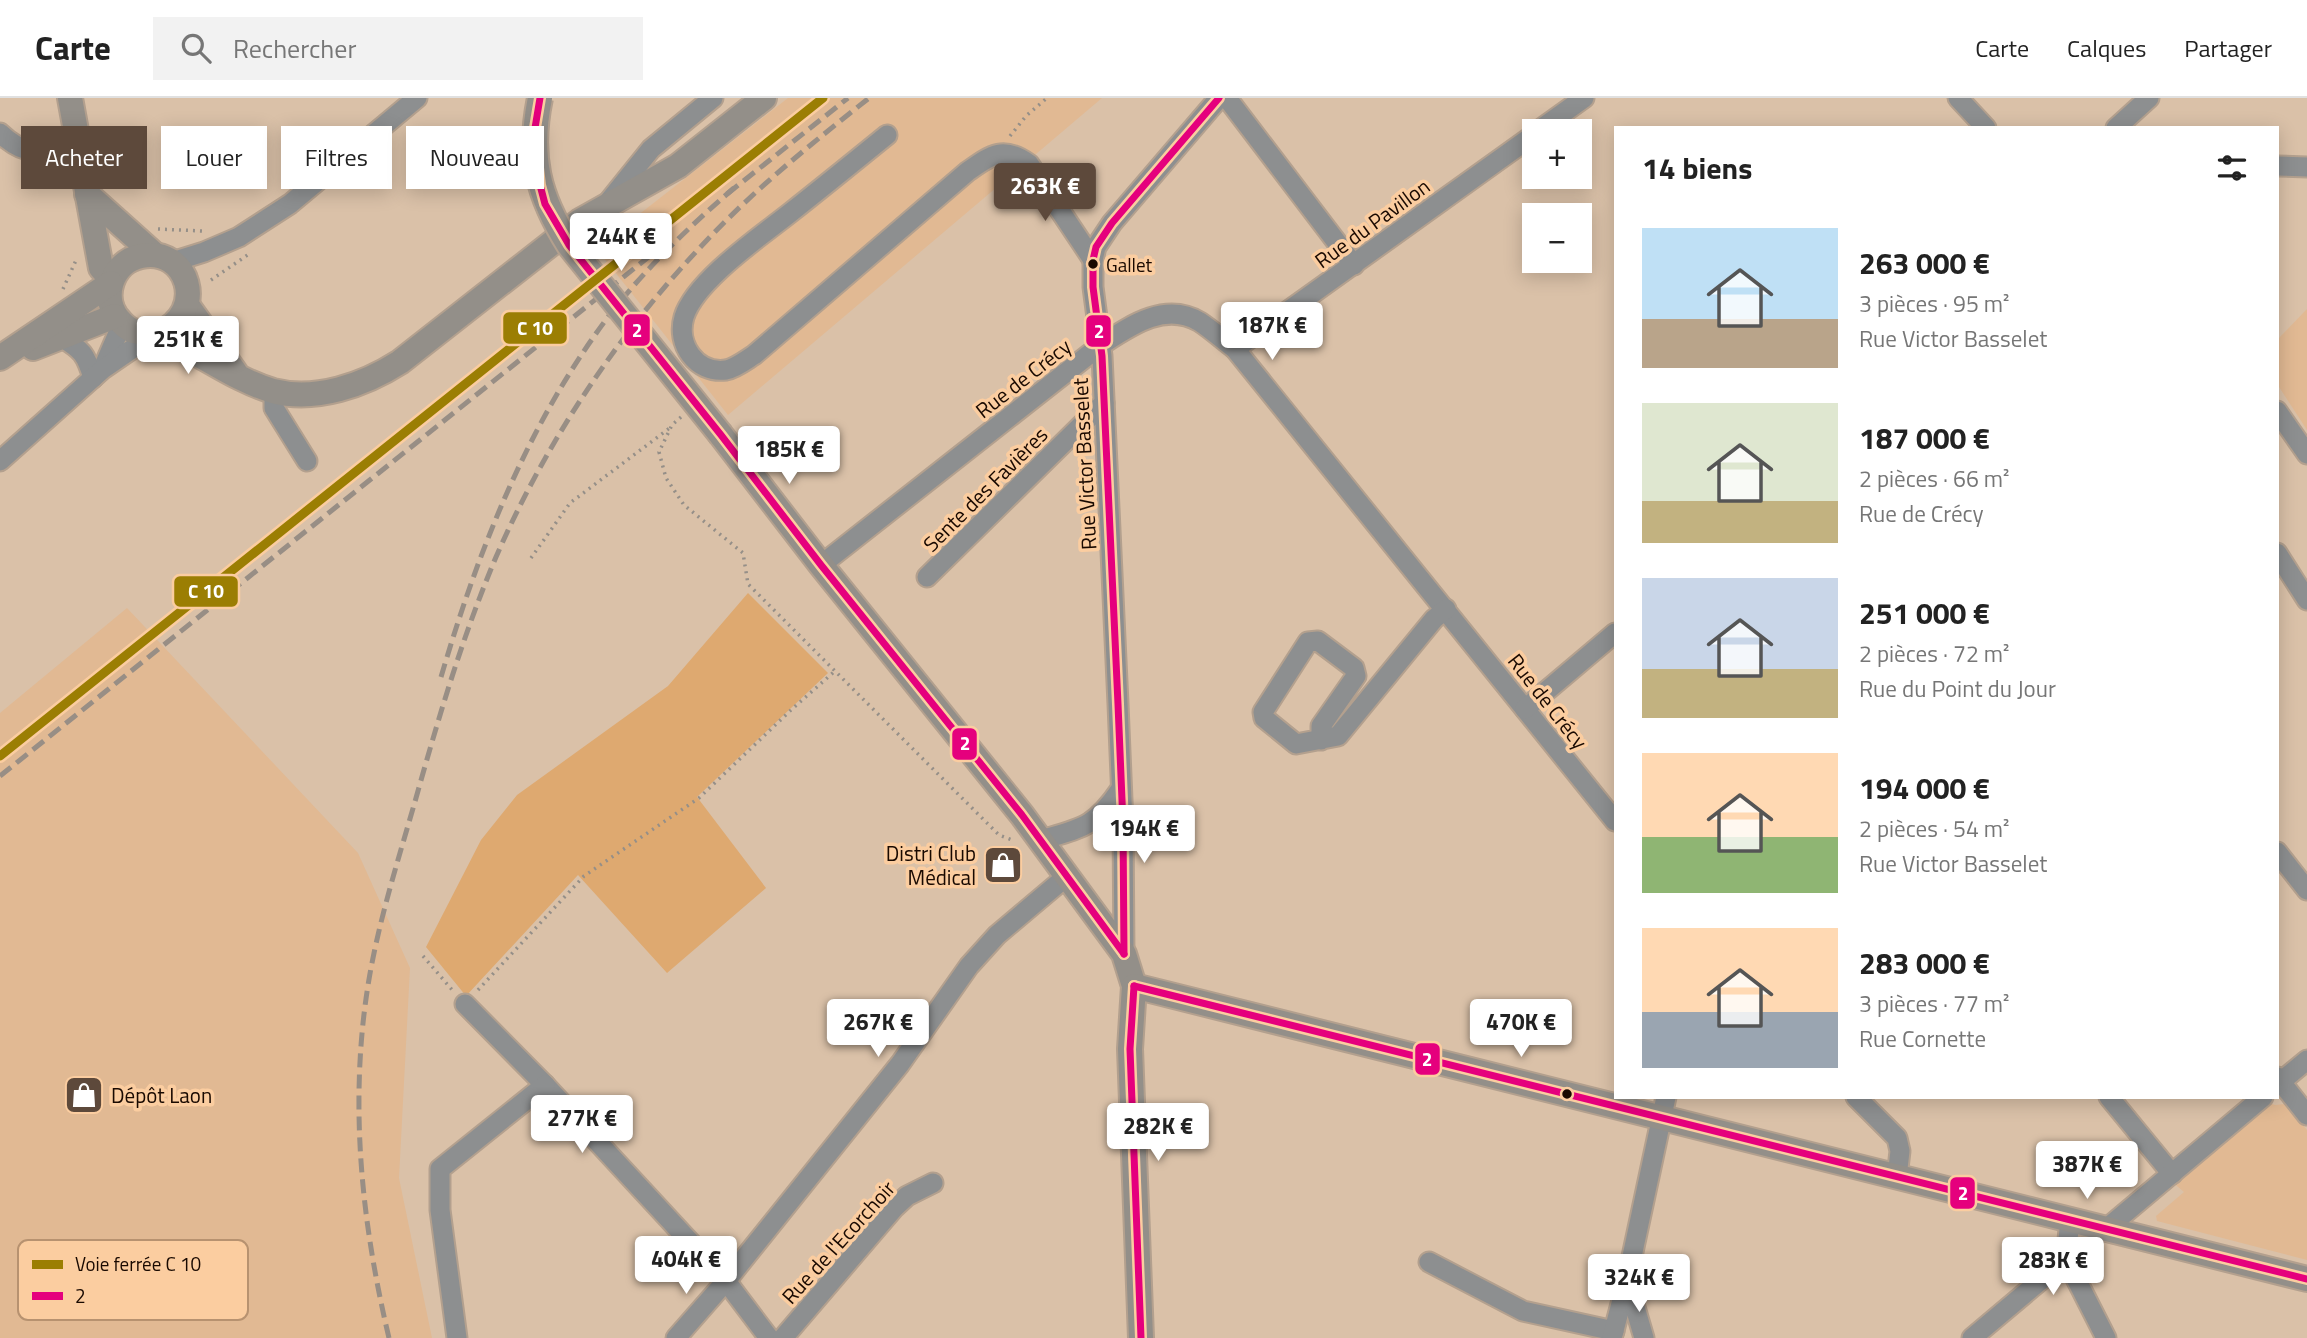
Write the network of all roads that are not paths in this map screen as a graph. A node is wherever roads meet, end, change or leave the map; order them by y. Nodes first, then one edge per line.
1 (70, 98) edge
2 (540, 98) edge
3 (713, 98) edge
4 (764, 98) edge
5 (1219, 98) edge
6 (1227, 98) edge
7 (1584, 98) edge
8 (1958, 98) edge
9 (2149, 98) edge
10 (408, 101) edge
11 (1554, 119) edge
12 (75, 126) edge
13 (1984, 126) edge
14 (2118, 126) edge
15 (0, 132) edge
16 (887, 135) dead end
17 (1522, 142) edge
18 (21, 148) edge
19 (2279, 166) edge
20 (2307, 167) edge
21 (86, 189) edge
22 (87, 194) junction
23 (602, 208) junction
24 (163, 259) junction
25 (1093, 260) junction
26 (1354, 265) junction
27 (111, 282) junction
28 (187, 305) junction
29 (118, 320) junction
30 (156, 333) junction
31 (61, 337) junction
32 (1101, 345) junction
33 (1235, 348) junction
34 (0, 360) edge
35 (98, 373) junction
36 (240, 378) junction
37 (274, 391) junction
38 (1104, 403) junction
39 (2279, 414) edge
40 (2307, 454) edge
41 (0, 461) edge
42 (307, 461) dead end
43 (2279, 556) edge
44 (821, 565) junction
45 (927, 577) dead end
46 (2307, 600) edge
47 (1446, 609) junction
48 (1614, 634) edge
49 (1525, 709) junction
50 (1330, 738) junction
51 (1120, 790) junction
52 (1614, 820) edge
53 (1041, 840) junction
54 (2279, 855) edge
55 (1067, 876) junction
56 (2307, 890) edge
57 (1124, 954) junction
58 (1134, 986) junction
59 (465, 1004) road end
60 (2307, 1060) edge
61 (2279, 1081) edge
62 (2279, 1083) edge
63 (545, 1085) junction
64 (1614, 1096) edge
65 (1626, 1099) edge
66 (1858, 1099) edge
67 (2111, 1099) edge
68 (2261, 1099) edge
69 (1665, 1108) edge
70 (2307, 1115) edge
71 (2172, 1174) junction
72 (1897, 1177) junction
73 (933, 1183) dead end
74 (2070, 1220) junction
75 (2106, 1229) junction
76 (2066, 1259) junction
77 (1429, 1262) dead end
78 (2307, 1279) edge
79 (1627, 1280) junction
80 (726, 1281) junction
81 (1613, 1334) edge
82 (457, 1338) edge
83 (676, 1338) edge
84 (769, 1338) edge
85 (783, 1338) edge
86 (1141, 1338) edge
87 (1644, 1338) edge
88 (1972, 1338) edge
89 (2106, 1338) edge

1 - 12 main road
2 - 44 main road, bridge
3 - 23 street
4 - 23 main road
5 - 25 street, Rue Victor Basselet
6 - 26 street
7 - 11 street, Rue du Pavillon
8 - 13 street
9 - 14 street
10 - 24 street
15 - 18 street
16 - 25 street
17 - 26 street, Rue du Pavillon
19 - 20 street
21 - 22 main road
22 - 24 main road
22 - 27 main road
23 - 37 main road
24 - 27 main road
24 - 28 main road
25 - 32 street, Rue Victor Basselet
26 - 33 street, Rue du Pavillon
27 - 29 main road
27 - 34 main road
28 - 30 main road
28 - 36 main road
29 - 30 main road
29 - 31 main road
29 - 35 street
30 - 35 street
30 - 36 main road
31 - 34 main road
31 - 35 street
32 - 33 street, Rue de Crécy
32 - 38 street, Rue Victor Basselet
32 - 44 street, Rue de Crécy
33 - 47 street, Rue de Crécy
35 - 41 street
36 - 37 main road
37 - 42 street
38 - 45 street, Sente des Favières
38 - 51 street, Rue Victor Basselet
39 - 40 street
43 - 46 street
44 - 53 main road
47 - 49 street, Rue de Crécy
47 - 50 street
48 - 49 street
49 - 52 street, Rue de Crécy
50 - 50 street
51 - 53 street
51 - 57 street, Rue Victor Basselet
53 - 55 main road
54 - 56 street
55 - 57 main road
55 - 80 street
57 - 58 main road
58 - 64 main road
58 - 86 main road
59 - 63 street
60 - 61 street
62 - 70 street
63 - 80 street
63 - 82 street
65 - 69 main road
66 - 72 street
67 - 71 street
68 - 71 street
69 - 72 main road
69 - 79 street
71 - 75 street
72 - 74 main road
73 - 85 street, Rue de l'Ecorchoir
74 - 75 main road
74 - 76 street
75 - 78 main road
76 - 88 street
76 - 89 street
77 - 81 street
79 - 81 street
79 - 87 street
80 - 83 street
80 - 84 street

